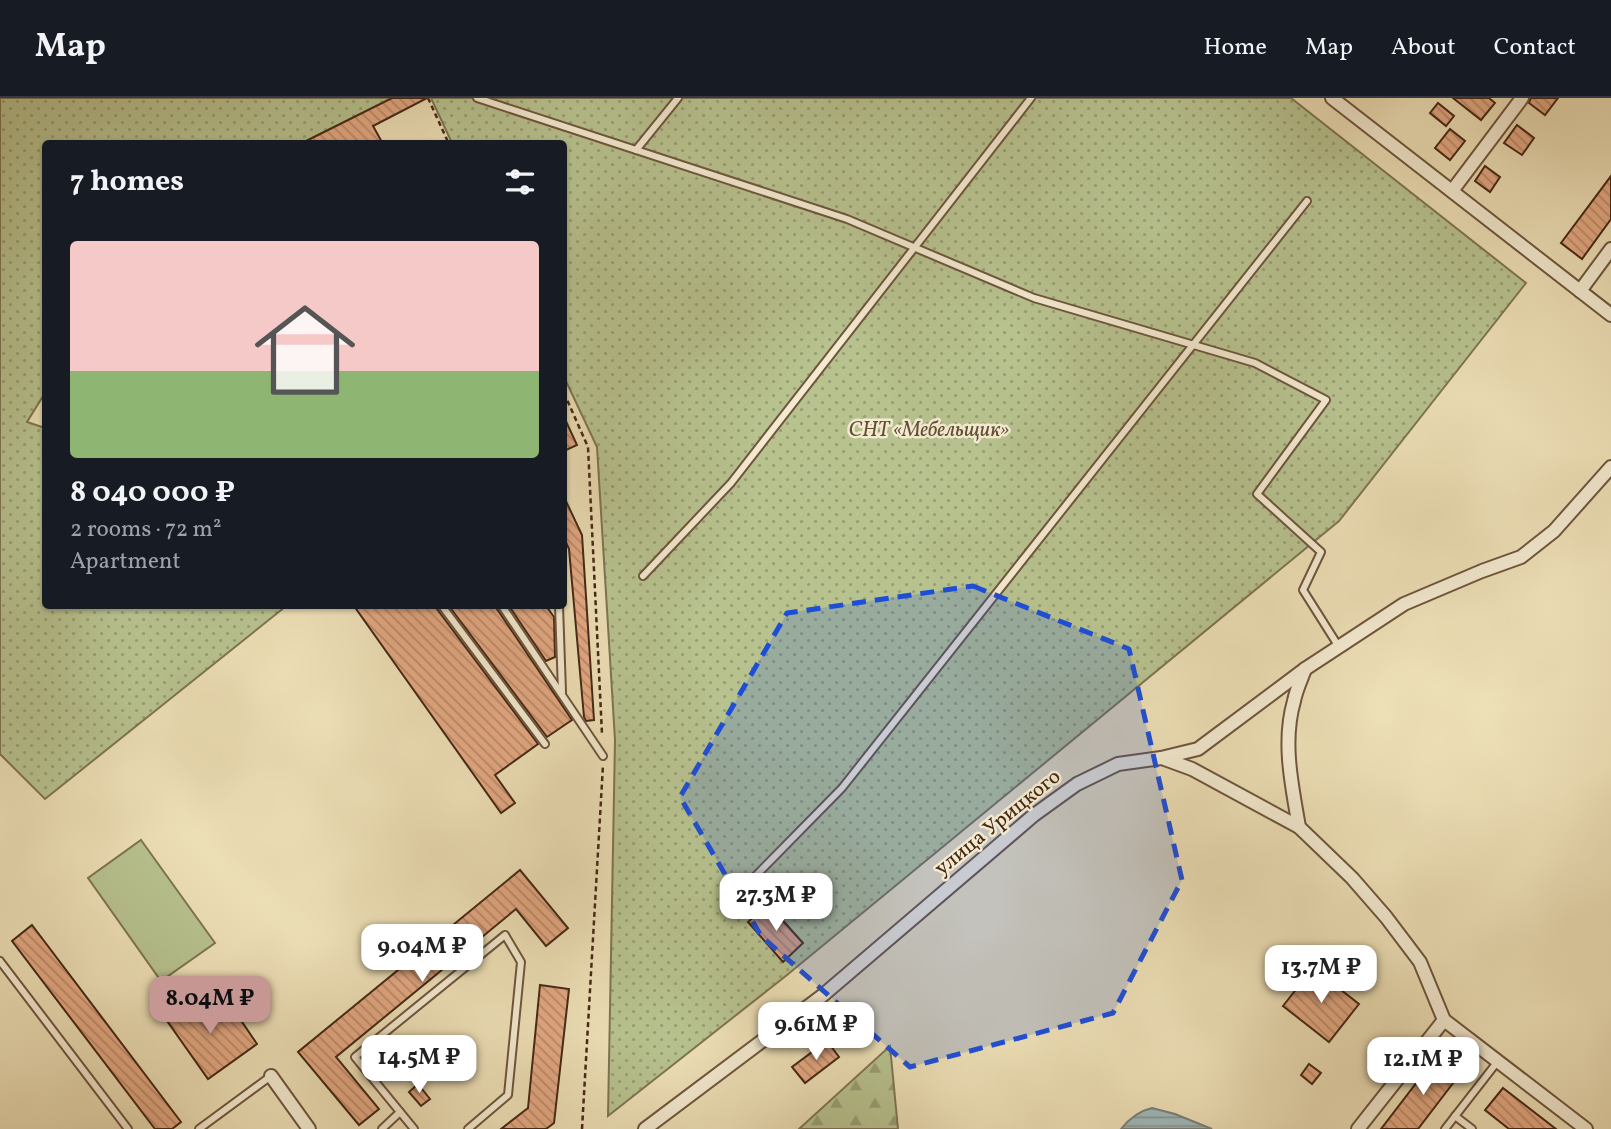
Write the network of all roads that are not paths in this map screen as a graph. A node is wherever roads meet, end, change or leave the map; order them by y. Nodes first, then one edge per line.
1 (477, 98) edge
2 (678, 98) edge
3 (1031, 98) edge
4 (1332, 98) edge
5 (1522, 98) edge
6 (636, 150) junction
7 (1452, 191) junction
8 (1307, 201) dead end
9 (914, 247) junction
10 (1611, 249) edge
11 (1580, 292) junction
12 (1611, 316) edge
13 (1194, 345) junction
14 (1611, 467) edge
15 (643, 576) dead end
16 (444, 609) edge
17 (504, 609) edge
18 (559, 609) edge
19 (1339, 647) junction
20 (1305, 669) junction
21 (562, 694) junction
22 (545, 744) dead end
23 (603, 756) dead end
24 (1161, 758) junction
25 (1299, 827) junction
26 (727, 905) dead end
27 (0, 961) edge
28 (1444, 1020) junction
29 (1498, 1061) junction
30 (271, 1076) joint
31 (400, 1112) junction
32 (1455, 1116) junction
33 (128, 1129) edge
34 (199, 1129) edge
35 (309, 1129) edge
36 (382, 1129) edge
37 (414, 1129) edge
38 (468, 1129) edge
39 (645, 1129) edge
40 (1358, 1129) edge
41 (1445, 1129) edge
42 (1472, 1129) edge
43 (1586, 1129) edge

1 - 6 lane
2 - 6 lane
3 - 9 lane
4 - 7 street
5 - 7 street
6 - 9 lane
7 - 11 street
8 - 13 lane
9 - 13 lane
9 - 15 lane
10 - 11 street
11 - 12 street
13 - 19 lane
13 - 26 lane
14 - 19 street, улица Урицкого
16 - 22 lane
17 - 21 lane
18 - 21 lane
19 - 20 street, улица Урицкого
20 - 24 street, улица Урицкого
20 - 25 street
21 - 23 lane
24 - 25 street
24 - 39 street, улица Урицкого
25 - 28 street
27 - 33 lane
28 - 29 street
28 - 40 street
29 - 32 lane
29 - 43 street
30 - 34 lane
30 - 35 street
31 - 36 lane
31 - 37 lane
31 - 38 lane
32 - 41 lane
32 - 42 lane

